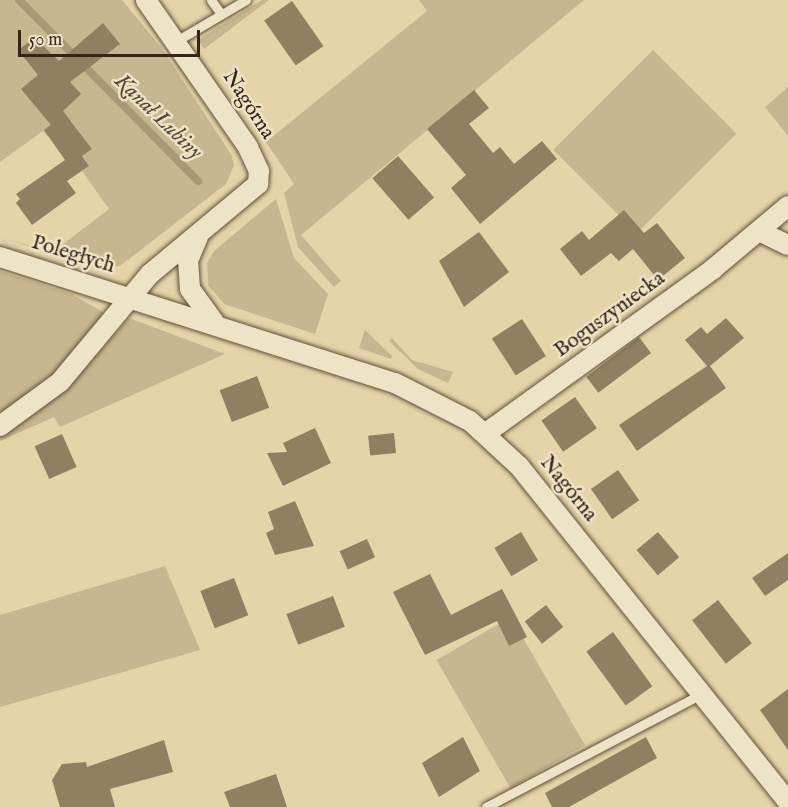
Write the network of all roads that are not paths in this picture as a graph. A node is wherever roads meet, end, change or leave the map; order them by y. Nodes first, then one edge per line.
1 (147, 0) edge
2 (211, 0) edge
3 (246, 0) edge
4 (221, 14) junction
5 (178, 40) junction
6 (788, 206) edge
7 (205, 228) junction
8 (759, 231) junction
9 (788, 245) edge
10 (0, 257) edge
11 (132, 298) junction
12 (221, 326) junction
13 (0, 426) edge
14 (486, 433) junction
15 (702, 693) junction
16 (788, 802) edge
17 (486, 807) edge

1 - 5 street, Nagórna
2 - 4 lane
3 - 4 lane
4 - 5 lane
5 - 7 street, Nagórna
6 - 8 street, Boguszyniecka
7 - 11 street, Nagórna
7 - 12 street, Nagórna
8 - 9 street
8 - 14 street, Boguszyniecka
10 - 11 street, Poległych
11 - 12 street, Nagórna
11 - 13 street
12 - 14 street, Nagórna
14 - 15 street, Nagórna
15 - 16 street, Nagórna
15 - 17 lane

